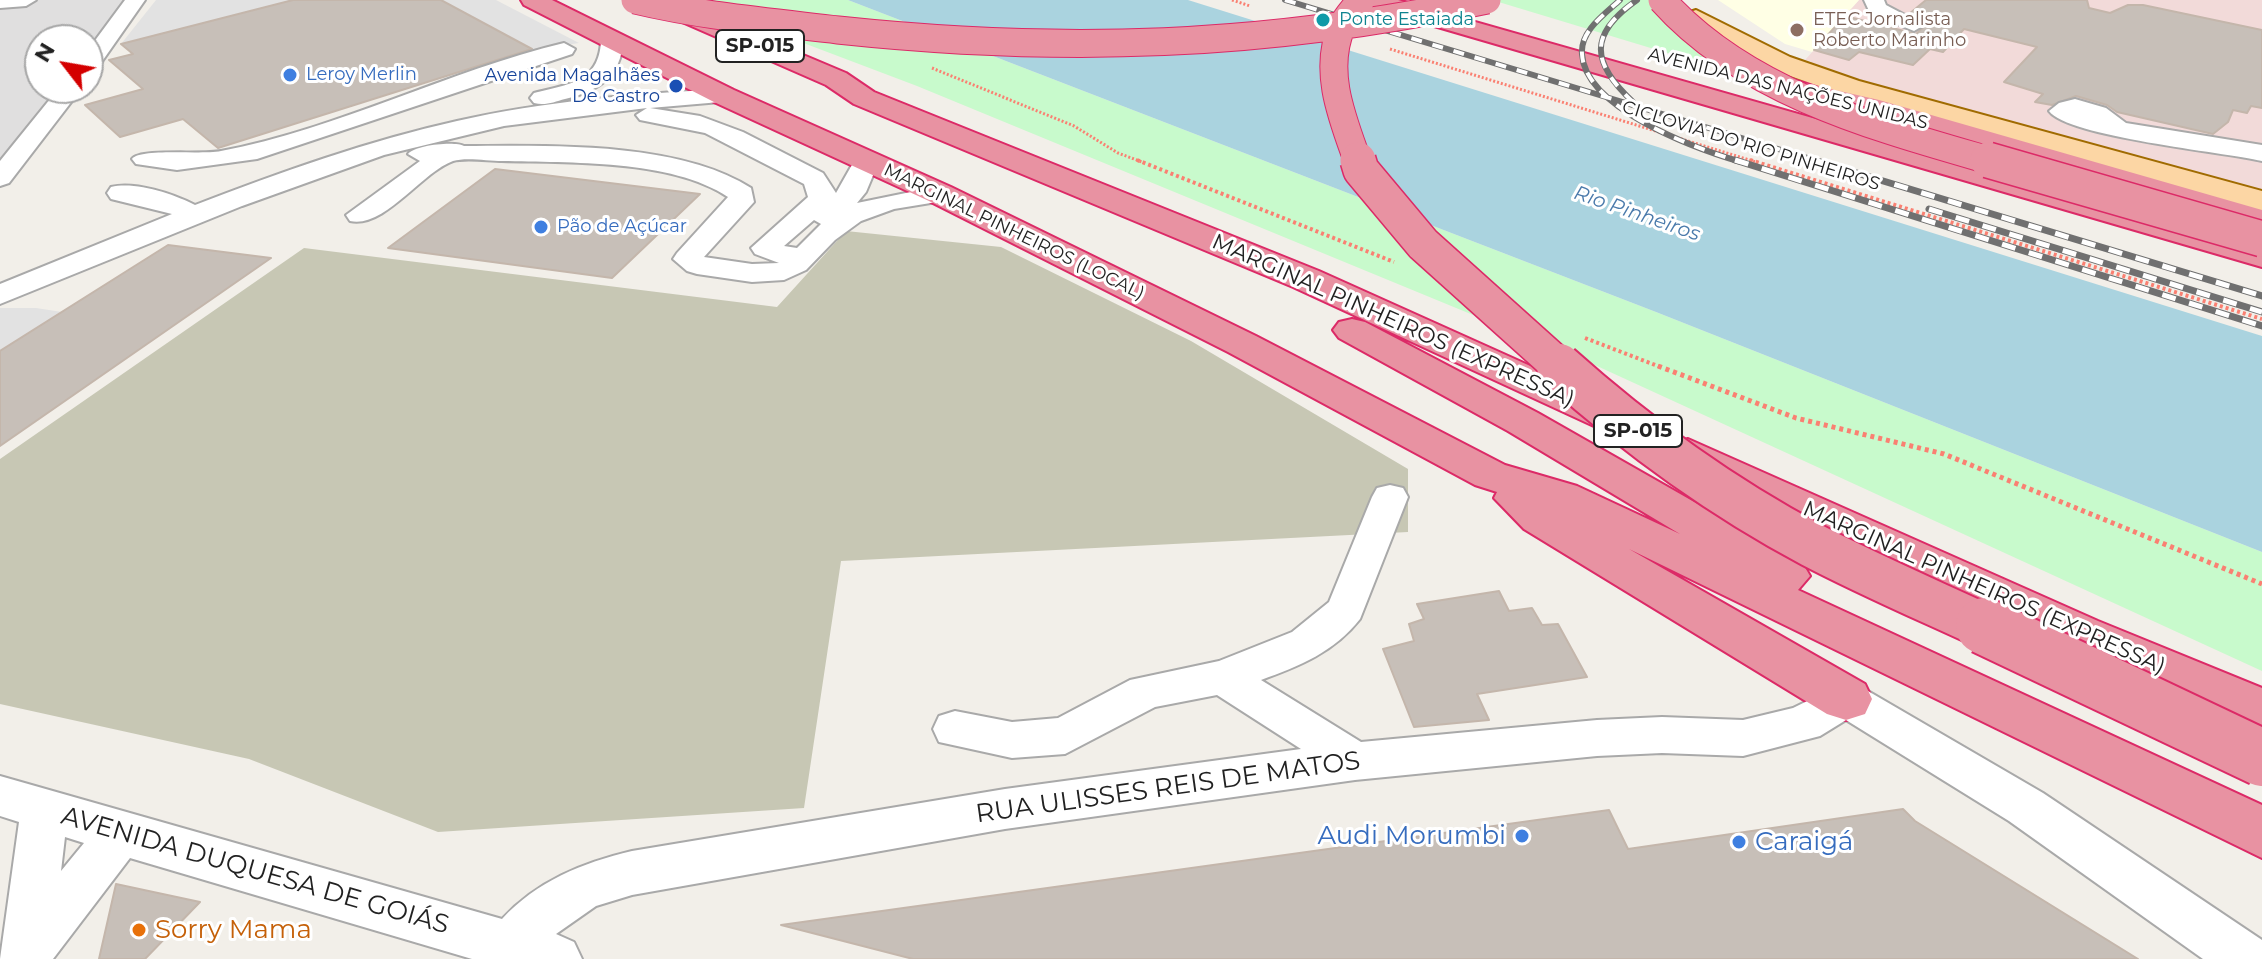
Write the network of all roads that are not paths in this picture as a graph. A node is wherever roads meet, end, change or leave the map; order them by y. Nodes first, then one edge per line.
1 (26, 0) edge
2 (135, 0) edge
3 (533, 0) edge
4 (578, 0) edge
5 (635, 0) edge
6 (652, 0) edge
7 (1361, 0) edge
8 (1371, 0) edge
9 (1423, 0) edge
10 (1452, 0) edge
11 (1487, 0) edge
12 (1662, 0) edge
13 (1873, 1) edge
14 (0, 2) edge
15 (1908, 2) dead end
16 (1689, 9) edge
17 (1914, 25) dead end
18 (612, 41) junction
19 (104, 43) edge
20 (564, 49) dead end
21 (1626, 56) junction
22 (1667, 57) dead end
23 (1694, 64) dead end
24 (594, 81) junction
25 (724, 96) junction
26 (864, 98) junction
27 (58, 104) edge
28 (628, 104) junction
29 (1869, 106) junction
30 (2117, 127) dead end
31 (412, 140) junction
32 (2161, 143) dead end
33 (376, 149) junction
34 (453, 149) junction
35 (558, 153) junction
36 (2262, 153) edge
37 (1012, 156) junction
38 (145, 159) dead end
39 (866, 161) junction
40 (0, 178) edge
41 (120, 193) dead end
42 (940, 194) junction
43 (2262, 201) edge
44 (182, 210) junction
45 (360, 215) dead end
46 (2262, 220) edge
47 (2262, 239) edge
48 (790, 256) junction
49 (2262, 257) edge
50 (0, 269) edge
51 (0, 295) edge
52 (1490, 475) junction
53 (1390, 497) dead end
54 (1898, 658) junction
55 (1223, 677) junction
56 (1846, 699) junction
57 (2262, 711) edge
58 (955, 729) dead end
59 (2262, 758) edge
60 (1355, 761) junction
61 (22, 802) edge
62 (2262, 833) edge
63 (120, 834) junction
64 (533, 953) edge
65 (24, 958) edge
66 (2246, 959) edge

1 - 14 street
2 - 19 street
3 - 18 highway, MARGINAL PINHEIROS (LOCAL)
4 - 26 highway
5 - 11 highway, bridge
6 - 26 highway, MARGINAL PINHEIROS (EXPRESSA) / SP-015
7 - 59 highway, bridge
8 - 21 highway
9 - 21 highway
10 - 21 highway, AVENIDA DAS NAÇÕES UNIDAS
12 - 47 highway, bridge
13 - 15 street
13 - 17 street
16 - 29 highway
16 - 43 main road
18 - 24 street
18 - 25 highway, MARGINAL PINHEIROS (LOCAL)
20 - 38 street
21 - 22 highway, AVENIDA DAS NAÇÕES UNIDAS
21 - 49 highway
23 - 29 highway, AVENIDA DAS NAÇÕES UNIDAS
24 - 28 street
24 - 44 street
25 - 28 street
25 - 39 highway, MARGINAL PINHEIROS (LOCAL)
26 - 37 highway, MARGINAL PINHEIROS (EXPRESSA) / SP-015
27 - 40 street
28 - 31 street
29 - 46 highway, AVENIDA DAS NAÇÕES UNIDAS
30 - 36 street
31 - 33 street
31 - 34 street
32 - 36 street
33 - 34 street
33 - 44 street
34 - 35 street
34 - 45 street
35 - 48 street
35 - 48 street
37 - 54 highway
37 - 57 highway, MARGINAL PINHEIROS (EXPRESSA) / SP-015
39 - 42 highway, MARGINAL PINHEIROS (LOCAL)
39 - 48 street
41 - 44 street
42 - 48 street
42 - 52 highway, MARGINAL PINHEIROS (LOCAL)
44 - 50 street
44 - 51 street
52 - 54 highway
52 - 56 highway
53 - 55 street
54 - 62 highway
55 - 58 street
55 - 60 street
56 - 60 street, RUA ULISSES REIS DE MATOS
56 - 66 street
60 - 64 street, RUA ULISSES REIS DE MATOS
61 - 63 street, AVENIDA DUQUESA DE GOIÁS
61 - 65 street
63 - 64 street, AVENIDA DUQUESA DE GOIÁS
63 - 65 street

